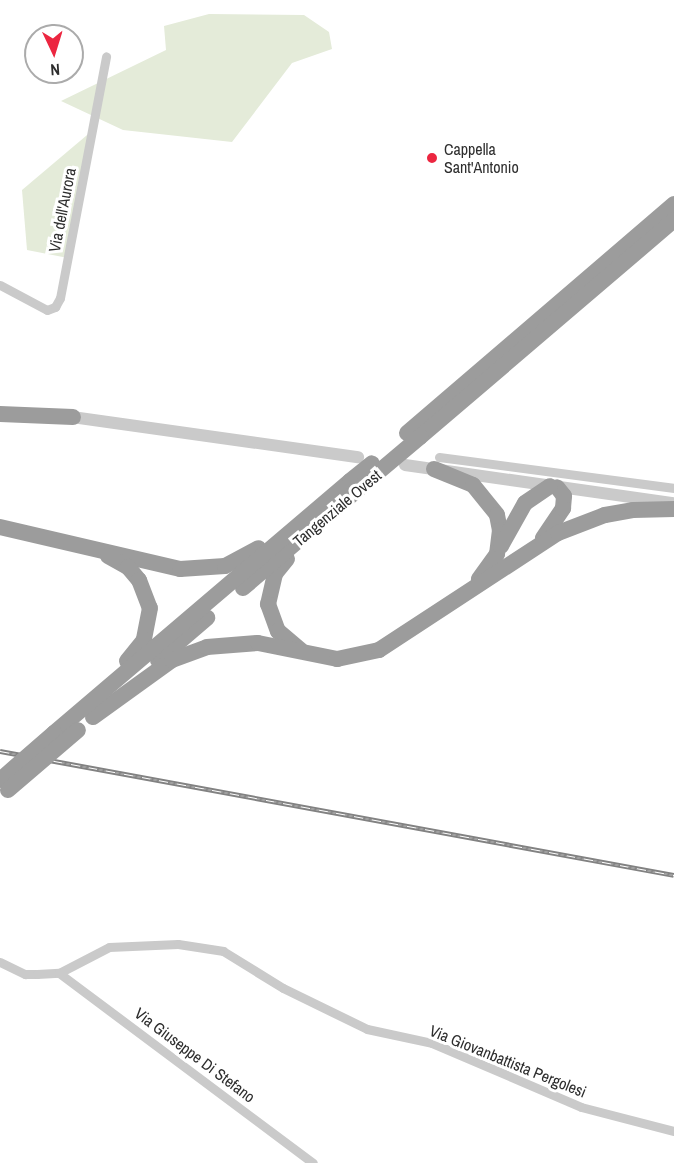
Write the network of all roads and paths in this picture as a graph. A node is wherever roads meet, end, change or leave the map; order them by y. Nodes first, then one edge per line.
1 (106, 56) dead end
2 (674, 204) edge
3 (674, 220) edge
4 (638, 243) junction
5 (0, 285) edge
6 (0, 408) edge
7 (0, 414) edge
8 (73, 417) junction
9 (358, 457) dead end
10 (437, 463) junction
11 (405, 465) dead end
12 (357, 483) junction
13 (553, 486) junction
14 (674, 488) edge
15 (326, 502) junction
16 (674, 503) edge
17 (674, 509) edge
18 (0, 527) edge
19 (538, 544) junction
20 (94, 550) junction
21 (497, 554) junction
22 (463, 596) junction
23 (321, 658) junction
24 (93, 717) junction
25 (66, 729) junction
26 (3, 789) edge
27 (0, 962) edge
28 (59, 973) junction
29 (674, 1131) edge
30 (313, 1163) edge

1 - 5 street, Via dell'Aurora
2 - 4 highway, Tangenziale Ovest
3 - 4 highway, Tangenziale Ovest
4 - 12 highway, Tangenziale Ovest, bridge
6 - 8 street
7 - 8 highway
8 - 9 street
10 - 11 street
10 - 13 street
10 - 14 street
10 - 21 highway
12 - 15 highway, Tangenziale Ovest
12 - 23 highway
12 - 24 highway, Tangenziale Ovest
13 - 16 street
13 - 19 highway
13 - 21 highway
15 - 20 highway
15 - 25 highway, Tangenziale Ovest
17 - 19 highway
18 - 20 highway
19 - 22 highway
20 - 25 highway
21 - 22 highway
22 - 23 highway
23 - 24 highway
24 - 25 highway, Tangenziale Ovest
25 - 26 highway, Tangenziale Ovest, bridge
25 - 26 highway, Tangenziale Ovest, bridge
27 - 28 street, Via Giovanbattista Pergolesi
28 - 29 street, Via Giovanbattista Pergolesi
28 - 30 street, Via Giuseppe Di Stefano

